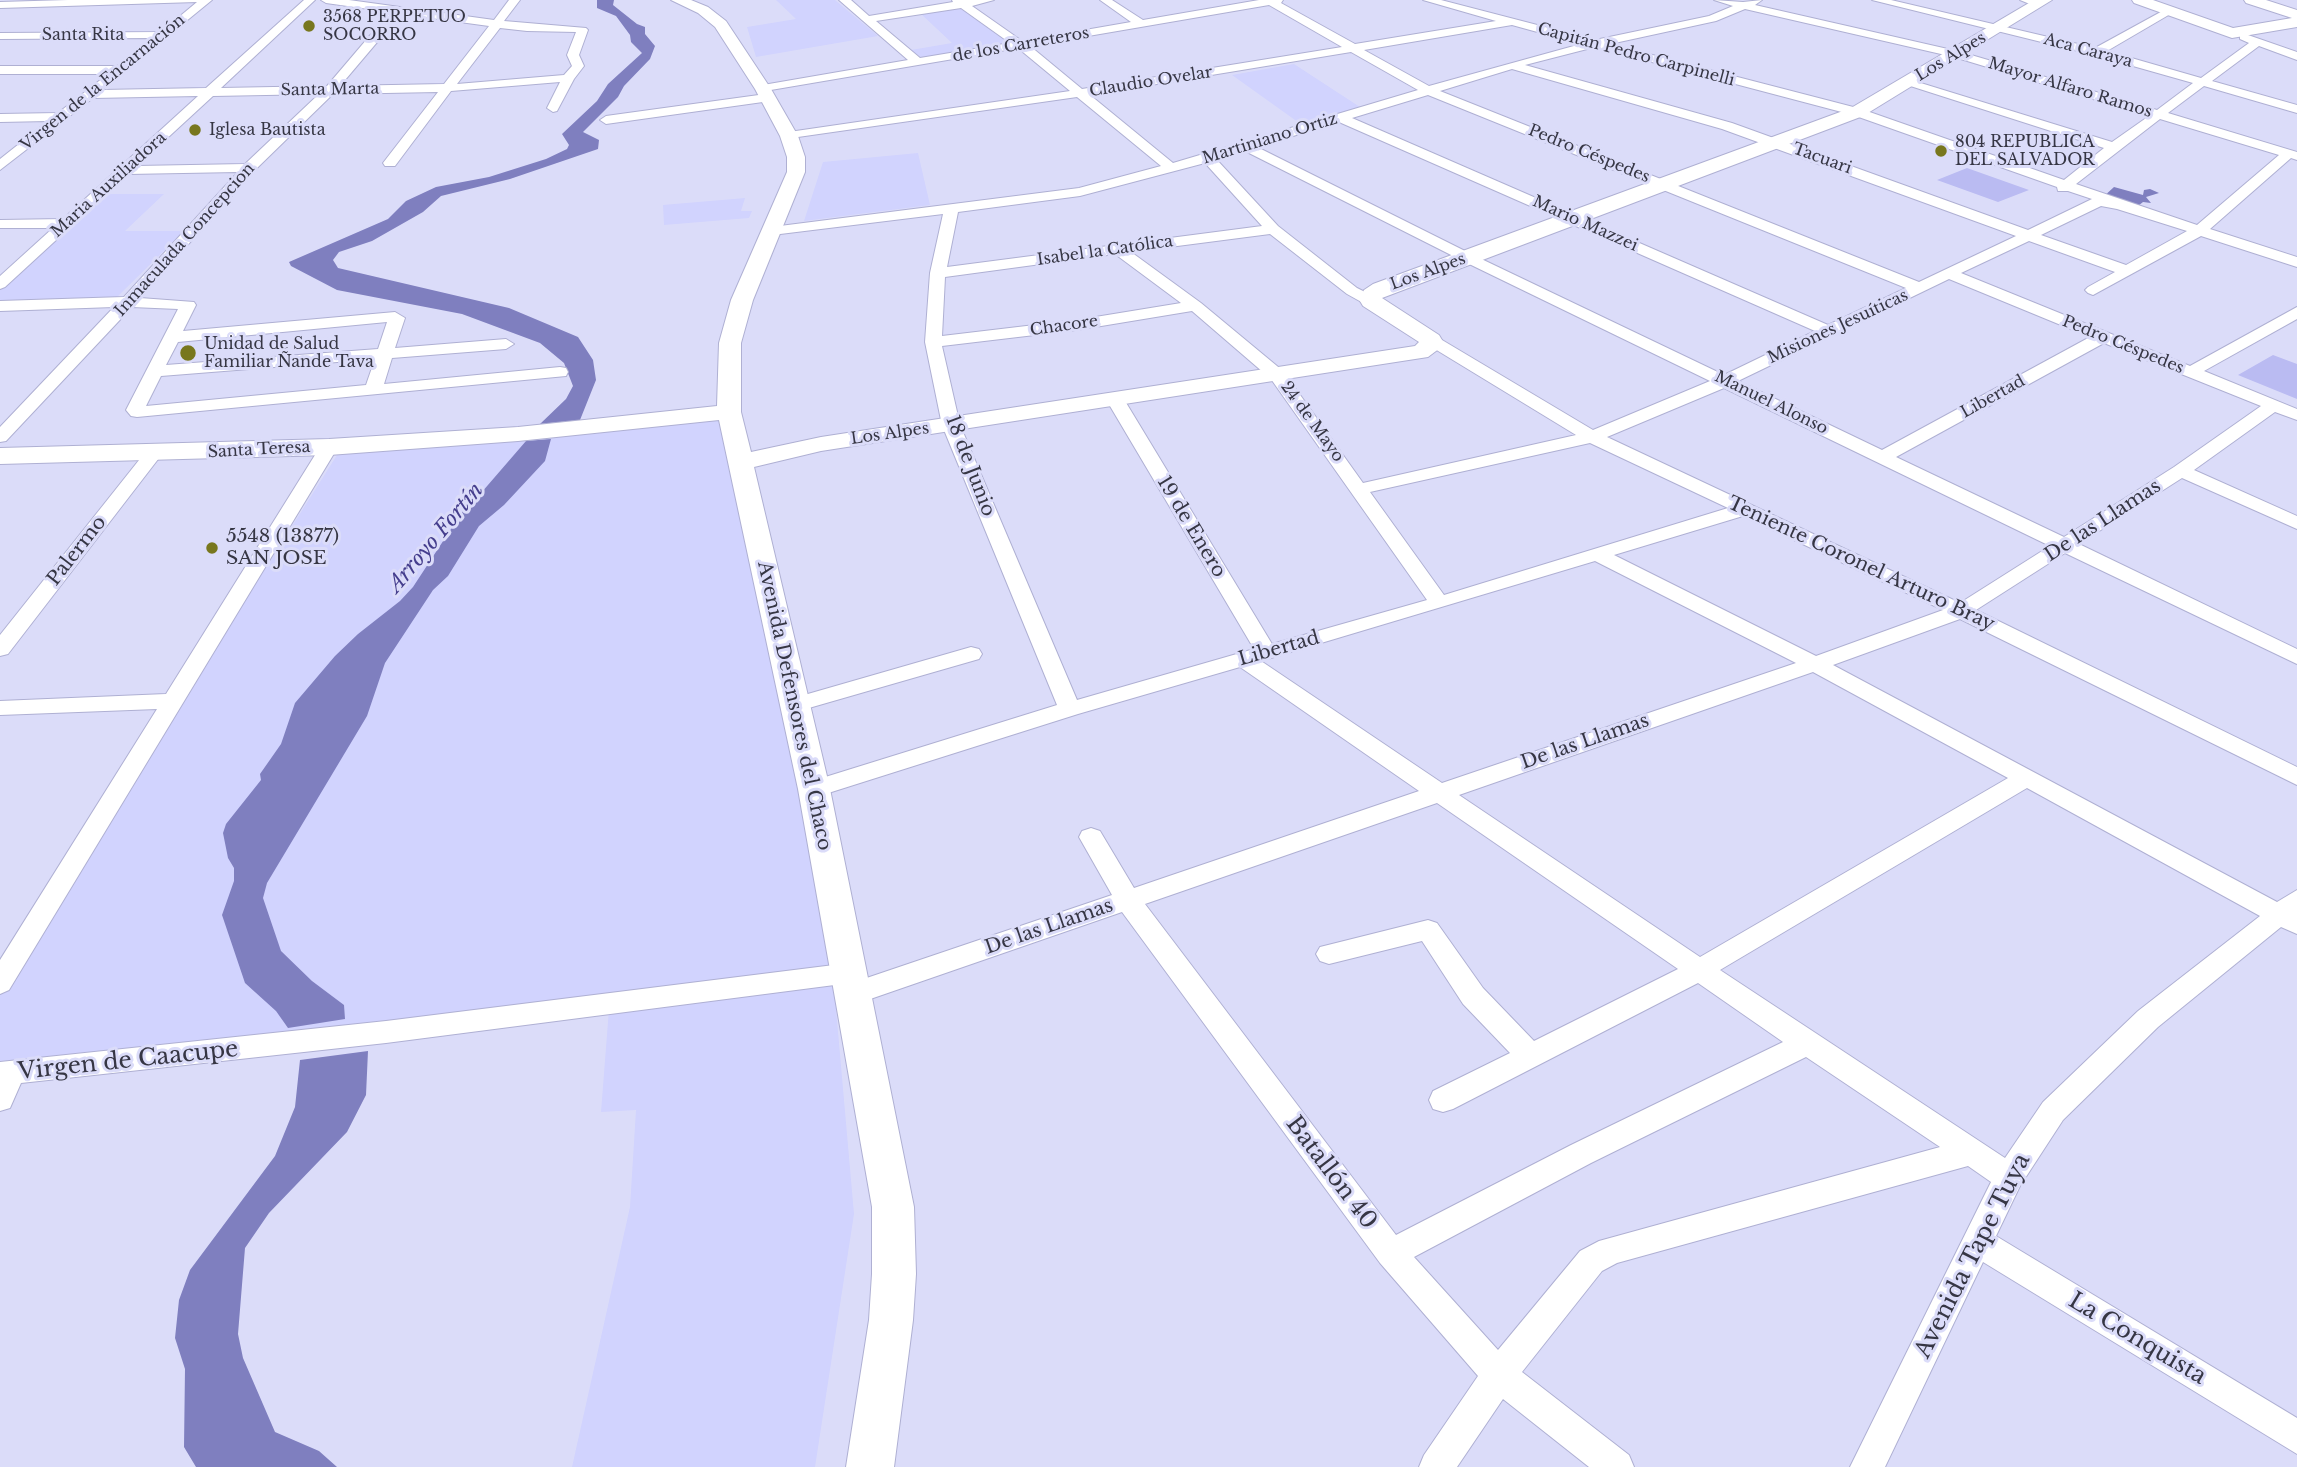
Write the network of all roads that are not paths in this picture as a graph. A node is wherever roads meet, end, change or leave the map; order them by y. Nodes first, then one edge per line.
1 (194, 0) edge
2 (207, 0) edge
3 (310, 0) edge
4 (326, 0) edge
5 (515, 0) edge
6 (678, 0) edge
7 (844, 0) edge
8 (989, 0) edge
9 (1105, 0) edge
10 (1272, 0) edge
11 (1428, 0) edge
12 (1719, 0) edge
13 (1877, 0) edge
14 (2139, 0) edge
15 (2251, 0) edge
16 (2036, 1) edge
17 (960, 2) edge
18 (1752, 3) edge
19 (0, 5) edge
20 (2168, 10) junction
21 (397, 11) junction
22 (2297, 15) edge
23 (869, 19) junction
24 (1512, 22) junction
25 (2297, 22) edge
26 (1142, 23) junction
27 (496, 24) junction
28 (2000, 27) junction
29 (2232, 33) junction
30 (165, 35) junction
31 (0, 36) edge
32 (2257, 42) junction
33 (1593, 44) junction
34 (1021, 45) junction
35 (1354, 49) junction
36 (2097, 52) junction
37 (1957, 54) junction
38 (2297, 56) edge
39 (918, 62) junction
40 (1512, 65) junction
41 (0, 70) edge
42 (121, 70) junction
43 (568, 78) junction
44 (2201, 82) junction
45 (1907, 83) junction
46 (449, 88) junction
47 (330, 90) junction
48 (1427, 90) junction
49 (212, 92) junction
50 (1081, 93) junction
51 (91, 94) junction
52 (765, 94) junction
53 (553, 108) dead end
54 (2297, 109) edge
55 (1851, 112) junction
56 (2158, 114) junction
57 (61, 117) junction
58 (1339, 117) junction
59 (0, 118) edge
60 (606, 120) dead end
61 (789, 136) junction
62 (1775, 142) junction
63 (1245, 146) junction
64 (2114, 147) junction
65 (2293, 155) edge
66 (1208, 158) junction
67 (390, 163) dead end
68 (0, 166) edge
69 (249, 168) junction
70 (1171, 168) junction
71 (126, 170) junction
72 (1664, 184) junction
73 (2065, 186) junction
74 (2109, 201) junction
75 (951, 210) junction
76 (1574, 219) junction
77 (68, 223) junction
78 (0, 224) edge
79 (1273, 229) junction
80 (2199, 230) junction
81 (772, 231) junction
82 (2028, 235) junction
83 (1117, 249) junction
84 (1468, 258) junction
85 (2297, 262) edge
86 (2127, 271) junction
87 (938, 273) junction
88 (1949, 274) junction
89 (0, 284) edge
90 (1920, 288) junction
91 (2093, 290) dead end
92 (1371, 301) junction
93 (128, 302) junction
94 (0, 306) edge
95 (1195, 306) junction
96 (2297, 312) edge
97 (1830, 332) junction
98 (174, 337) junction
99 (2102, 337) junction
100 (1431, 340) junction
101 (933, 342) junction
102 (506, 344) dead end
103 (385, 353) junction
104 (155, 371) junction
105 (560, 372) dead end
106 (2191, 372) junction
107 (1278, 375) junction
108 (1725, 381) junction
109 (373, 390) junction
110 (1116, 401) junction
111 (2274, 405) junction
112 (729, 412) junction
113 (2297, 415) edge
114 (951, 425) junction
115 (0, 437) edge
116 (1592, 437) junction
117 (329, 447) junction
118 (153, 454) junction
119 (0, 456) edge
120 (1883, 457) junction
121 (741, 462) junction
122 (2181, 471) junction
123 (1360, 489) junction
124 (1745, 509) junction
125 (2297, 523) edge
126 (2066, 546) junction
127 (1598, 555) junction
128 (1439, 603) junction
129 (1961, 611) junction
130 (0, 649) edge
131 (1267, 653) junction
132 (971, 654) dead end
133 (2297, 657) edge
134 (1244, 660) junction
135 (1815, 664) junction
136 (174, 701) junction
137 (795, 705) junction
138 (0, 708) edge
139 (1070, 709) junction
140 (2297, 776) edge
141 (2028, 777) junction
142 (814, 789) junction
143 (1439, 792) junction
144 (1091, 837) dead end
145 (1128, 900) junction
146 (2291, 913) edge
147 (1329, 954) dead end
148 (1699, 970) junction
149 (0, 983) edge
150 (851, 983) junction
151 (386, 1032) joint
152 (1807, 1044) junction
153 (1531, 1056) junction
154 (4, 1082) edge
155 (1443, 1100) dead end
156 (1971, 1152) junction
157 (2009, 1177) junction
158 (1977, 1241) junction
159 (1391, 1253) junction
160 (1499, 1375) junction
161 (2297, 1437) edge
162 (870, 1467) edge
163 (1436, 1467) edge
164 (1617, 1467) edge
165 (1867, 1467) edge

1 - 19 street
2 - 30 street, Virgen de la Encarnación
3 - 49 street, Maria Auxiliadora
4 - 21 street
5 - 27 street
6 - 52 street, Avenida Defensores del Chaco
7 - 23 street
8 - 17 street
9 - 26 street
10 - 26 street, de los Carreteros
10 - 35 street, Pedro Céspedes
11 - 24 street, Capitán Pedro Carpinelli
12 - 18 street, Mayor Alfaro Ramos
13 - 28 street, Aca Caraya
14 - 20 street
15 - 22 street
16 - 28 street, Los Alpes
17 - 23 street
17 - 34 street
18 - 33 street, Martiniano Ortiz
18 - 37 street, Mayor Alfaro Ramos
20 - 29 street
20 - 36 street
21 - 27 street
21 - 47 street, Inmaculada Concepcion
23 - 39 street
24 - 33 street, Capitán Pedro Carpinelli
24 - 35 street, Claudio Ovelar
25 - 29 street
26 - 34 street, de los Carreteros
27 - 43 street
27 - 46 street
28 - 36 street, Aca Caraya
28 - 37 street, Los Alpes
29 - 32 street
30 - 31 street, Santa Rita
30 - 42 street, Virgen de la Encarnación
32 - 38 street
32 - 44 street
33 - 40 street, Martiniano Ortiz
33 - 55 street, Capitán Pedro Carpinelli
34 - 39 street, de los Carreteros
34 - 50 street
35 - 48 street, Pedro Céspedes
35 - 50 street, Claudio Ovelar
36 - 44 street, Aca Caraya
37 - 45 street, Los Alpes
37 - 56 street, Mayor Alfaro Ramos
39 - 52 street, de los Carreteros
40 - 48 street, Martiniano Ortiz
40 - 62 street, Tacuari
41 - 42 street
42 - 51 street, Virgen de la Encarnación
43 - 46 street, Santa Marta
43 - 53 street
44 - 54 street, Aca Caraya
44 - 56 street
45 - 55 street, Los Alpes
45 - 64 street
46 - 47 street, Santa Marta
46 - 67 street
47 - 49 street, Santa Marta
47 - 69 street, Inmaculada Concepcion
48 - 58 street, Martiniano Ortiz
48 - 72 street, Pedro Céspedes
49 - 51 street, Santa Marta
49 - 71 street, Maria Auxiliadora
50 - 61 street, Claudio Ovelar
50 - 70 street
51 - 57 street, Virgen de la Encarnación
52 - 60 street, de los Carreteros
52 - 61 street, Avenida Defensores del Chaco
55 - 62 street, Los Alpes
55 - 73 street, Capitán Pedro Carpinelli
56 - 64 street
56 - 65 street, Mayor Alfaro Ramos
57 - 59 street
57 - 68 street, Virgen de la Encarnación
58 - 63 street, Martiniano Ortiz
58 - 76 street, Mario Mazzei
61 - 81 street, Avenida Defensores del Chaco
62 - 72 street, Los Alpes
62 - 82 street, Tacuari
63 - 66 street, Martiniano Ortiz
63 - 84 street, Manuel Alonso
64 - 73 street
65 - 80 street
66 - 70 street, Martiniano Ortiz
66 - 79 street
69 - 71 street
69 - 93 street, Inmaculada Concepcion
70 - 75 street, Martiniano Ortiz
71 - 77 street, Maria Auxiliadora
72 - 76 street, Los Alpes
72 - 90 street, Pedro Céspedes
73 - 74 street, Capitán Pedro Carpinelli
74 - 80 street, Capitán Pedro Carpinelli
74 - 82 street, Misiones Jesuíticas
75 - 81 street, Martiniano Ortiz
75 - 87 street, 18 de Junio
76 - 84 street, Los Alpes
76 - 97 street, Mario Mazzei
77 - 78 street
77 - 89 street, Maria Auxiliadora
79 - 83 street, Isabel la Católica
79 - 92 street
80 - 85 street, Capitán Pedro Carpinelli
80 - 86 street
81 - 112 street, Avenida Defensores del Chaco
82 - 86 street, Tacuari
82 - 88 street, Misiones Jesuíticas
83 - 87 street, Isabel la Católica
83 - 95 street, 24 de Mayo
84 - 92 street, Los Alpes
84 - 108 street, Manuel Alonso
86 - 91 street
87 - 101 street, 18 de Junio
88 - 90 street, Misiones Jesuíticas
88 - 99 street, Pedro Céspedes
90 - 97 street, Misiones Jesuíticas
92 - 100 street, Los Alpes
93 - 94 street
93 - 98 street
93 - 115 street, Inmaculada Concepcion
95 - 101 street, Chacore
95 - 107 street, 24 de Mayo
96 - 106 street
97 - 108 street, Misiones Jesuíticas
98 - 103 street
98 - 104 street
99 - 106 street, Pedro Céspedes
99 - 120 street, Libertad
100 - 107 street, Los Alpes
100 - 116 street, Teniente Coronel Arturo Bray
101 - 114 street, 18 de Junio
102 - 103 street
103 - 104 street
103 - 109 street
104 - 109 street
105 - 109 street
106 - 111 street, Pedro Céspedes
107 - 110 street, Los Alpes
107 - 123 street, 24 de Mayo
108 - 116 street, Misiones Jesuíticas
108 - 120 street, Manuel Alonso
110 - 114 street, Los Alpes
110 - 131 street, 19 de Enero
111 - 113 street, Pedro Céspedes
111 - 122 street, De las Llamas
112 - 117 street, Santa Teresa
112 - 121 street, Avenida Defensores del Chaco
114 - 121 street, Los Alpes
114 - 139 street, 18 de Junio
116 - 123 street, Misiones Jesuíticas
116 - 124 street, Teniente Coronel Arturo Bray
117 - 118 street, Santa Teresa
117 - 136 street
118 - 119 street, Santa Teresa
118 - 130 street, Palermo
120 - 126 street, Manuel Alonso
121 - 137 street, Avenida Defensores del Chaco
122 - 125 street
122 - 126 street, De las Llamas
123 - 128 street, 24 de Mayo
124 - 127 street, Libertad
124 - 129 street, Teniente Coronel Arturo Bray
126 - 129 street, De las Llamas
126 - 133 street, Manuel Alonso
127 - 128 street, Libertad
127 - 135 street
128 - 131 street, Libertad
129 - 135 street, De las Llamas
129 - 140 street, Teniente Coronel Arturo Bray
131 - 134 street, Libertad
132 - 137 street
134 - 139 street, Libertad
134 - 143 street
135 - 141 street
135 - 143 street, De las Llamas
136 - 138 street
136 - 149 street
137 - 142 street, Avenida Defensores del Chaco
139 - 142 street, Libertad
141 - 146 street
141 - 148 street
142 - 150 street, Avenida Defensores del Chaco
143 - 145 street, De las Llamas
143 - 148 street
144 - 145 street, Batallón 40
145 - 150 street, De las Llamas
145 - 159 street, Batallón 40
146 - 157 street, Avenida Tape Tuya
147 - 153 street
148 - 152 street
148 - 153 street
150 - 151 street, De las Llamas
150 - 162 street, Avenida Defensores del Chaco
151 - 154 street, Virgen de Caacupe
152 - 156 street
152 - 159 street
153 - 155 street
156 - 157 street
156 - 160 street
157 - 158 street, Avenida Tape Tuya
158 - 161 street, La Conquista
158 - 165 street, Avenida Tape Tuya
159 - 160 street, Batallón 40
160 - 163 street
160 - 164 street, Batallón 40

